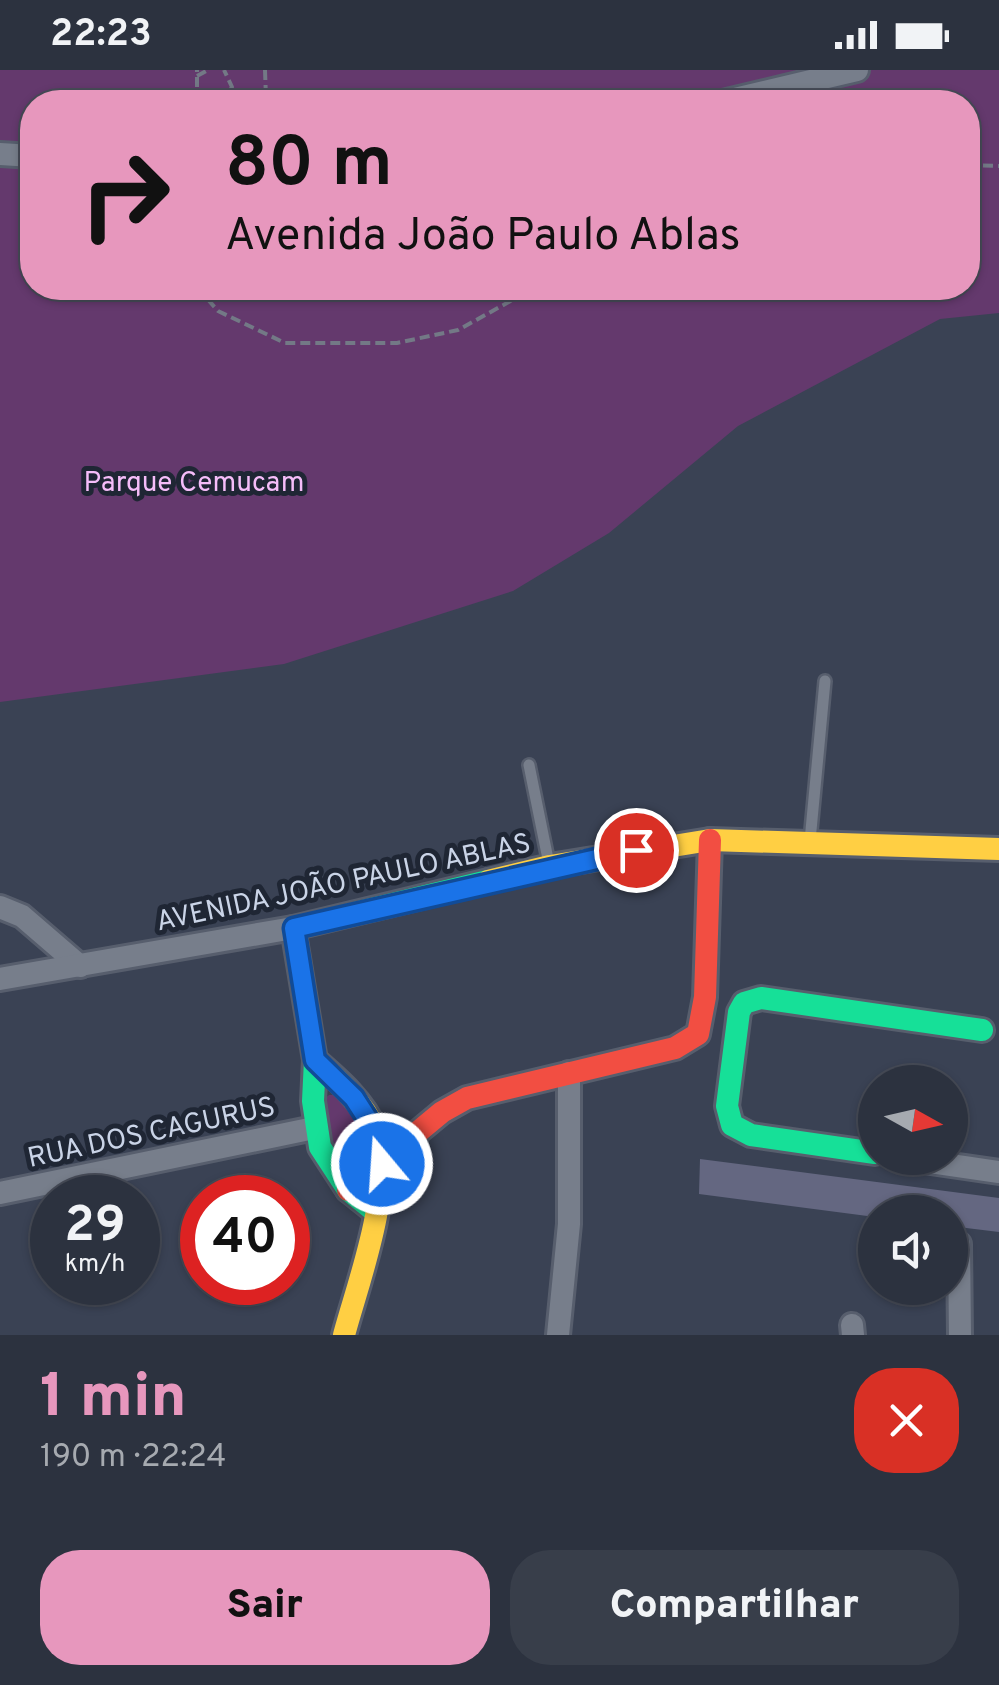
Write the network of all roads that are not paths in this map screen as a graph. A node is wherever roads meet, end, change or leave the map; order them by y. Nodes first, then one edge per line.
1 (856, 70) edge
2 (772, 90) edge
3 (826, 682) dead end
4 (529, 766) dead end
5 (710, 840) junction
6 (810, 841) junction
7 (999, 848) edge
8 (550, 866) junction
9 (0, 907) edge
10 (294, 928) junction
11 (80, 966) junction
12 (0, 979) edge
13 (982, 1030) dead end
14 (315, 1060) junction
15 (569, 1074) junction
16 (314, 1128) junction
17 (858, 1151) edge
18 (382, 1164) junction
19 (968, 1167) edge
20 (999, 1172) edge
21 (348, 1190) junction
22 (0, 1193) edge
23 (372, 1210) junction
24 (960, 1305) edge
25 (344, 1335) edge
26 (558, 1335) edge
27 (960, 1335) edge

1 - 2 street
3 - 6 lane
4 - 8 lane
5 - 6 street, AVENIDA JOÃO PAULO ABLAS
5 - 8 street, AVENIDA JOÃO PAULO ABLAS
5 - 15 street
6 - 7 street, AVENIDA JOÃO PAULO ABLAS
8 - 10 street, AVENIDA JOÃO PAULO ABLAS
9 - 11 street
10 - 11 street, AVENIDA JOÃO PAULO ABLAS
10 - 14 street
11 - 12 street, AVENIDA JOÃO PAULO ABLAS
13 - 17 street
14 - 16 street
14 - 18 street
15 - 18 street
15 - 26 street
16 - 21 street
16 - 22 street, RUA DOS CAGURUS
18 - 21 street
18 - 23 street
19 - 20 street
21 - 23 street
23 - 25 street
24 - 27 street

